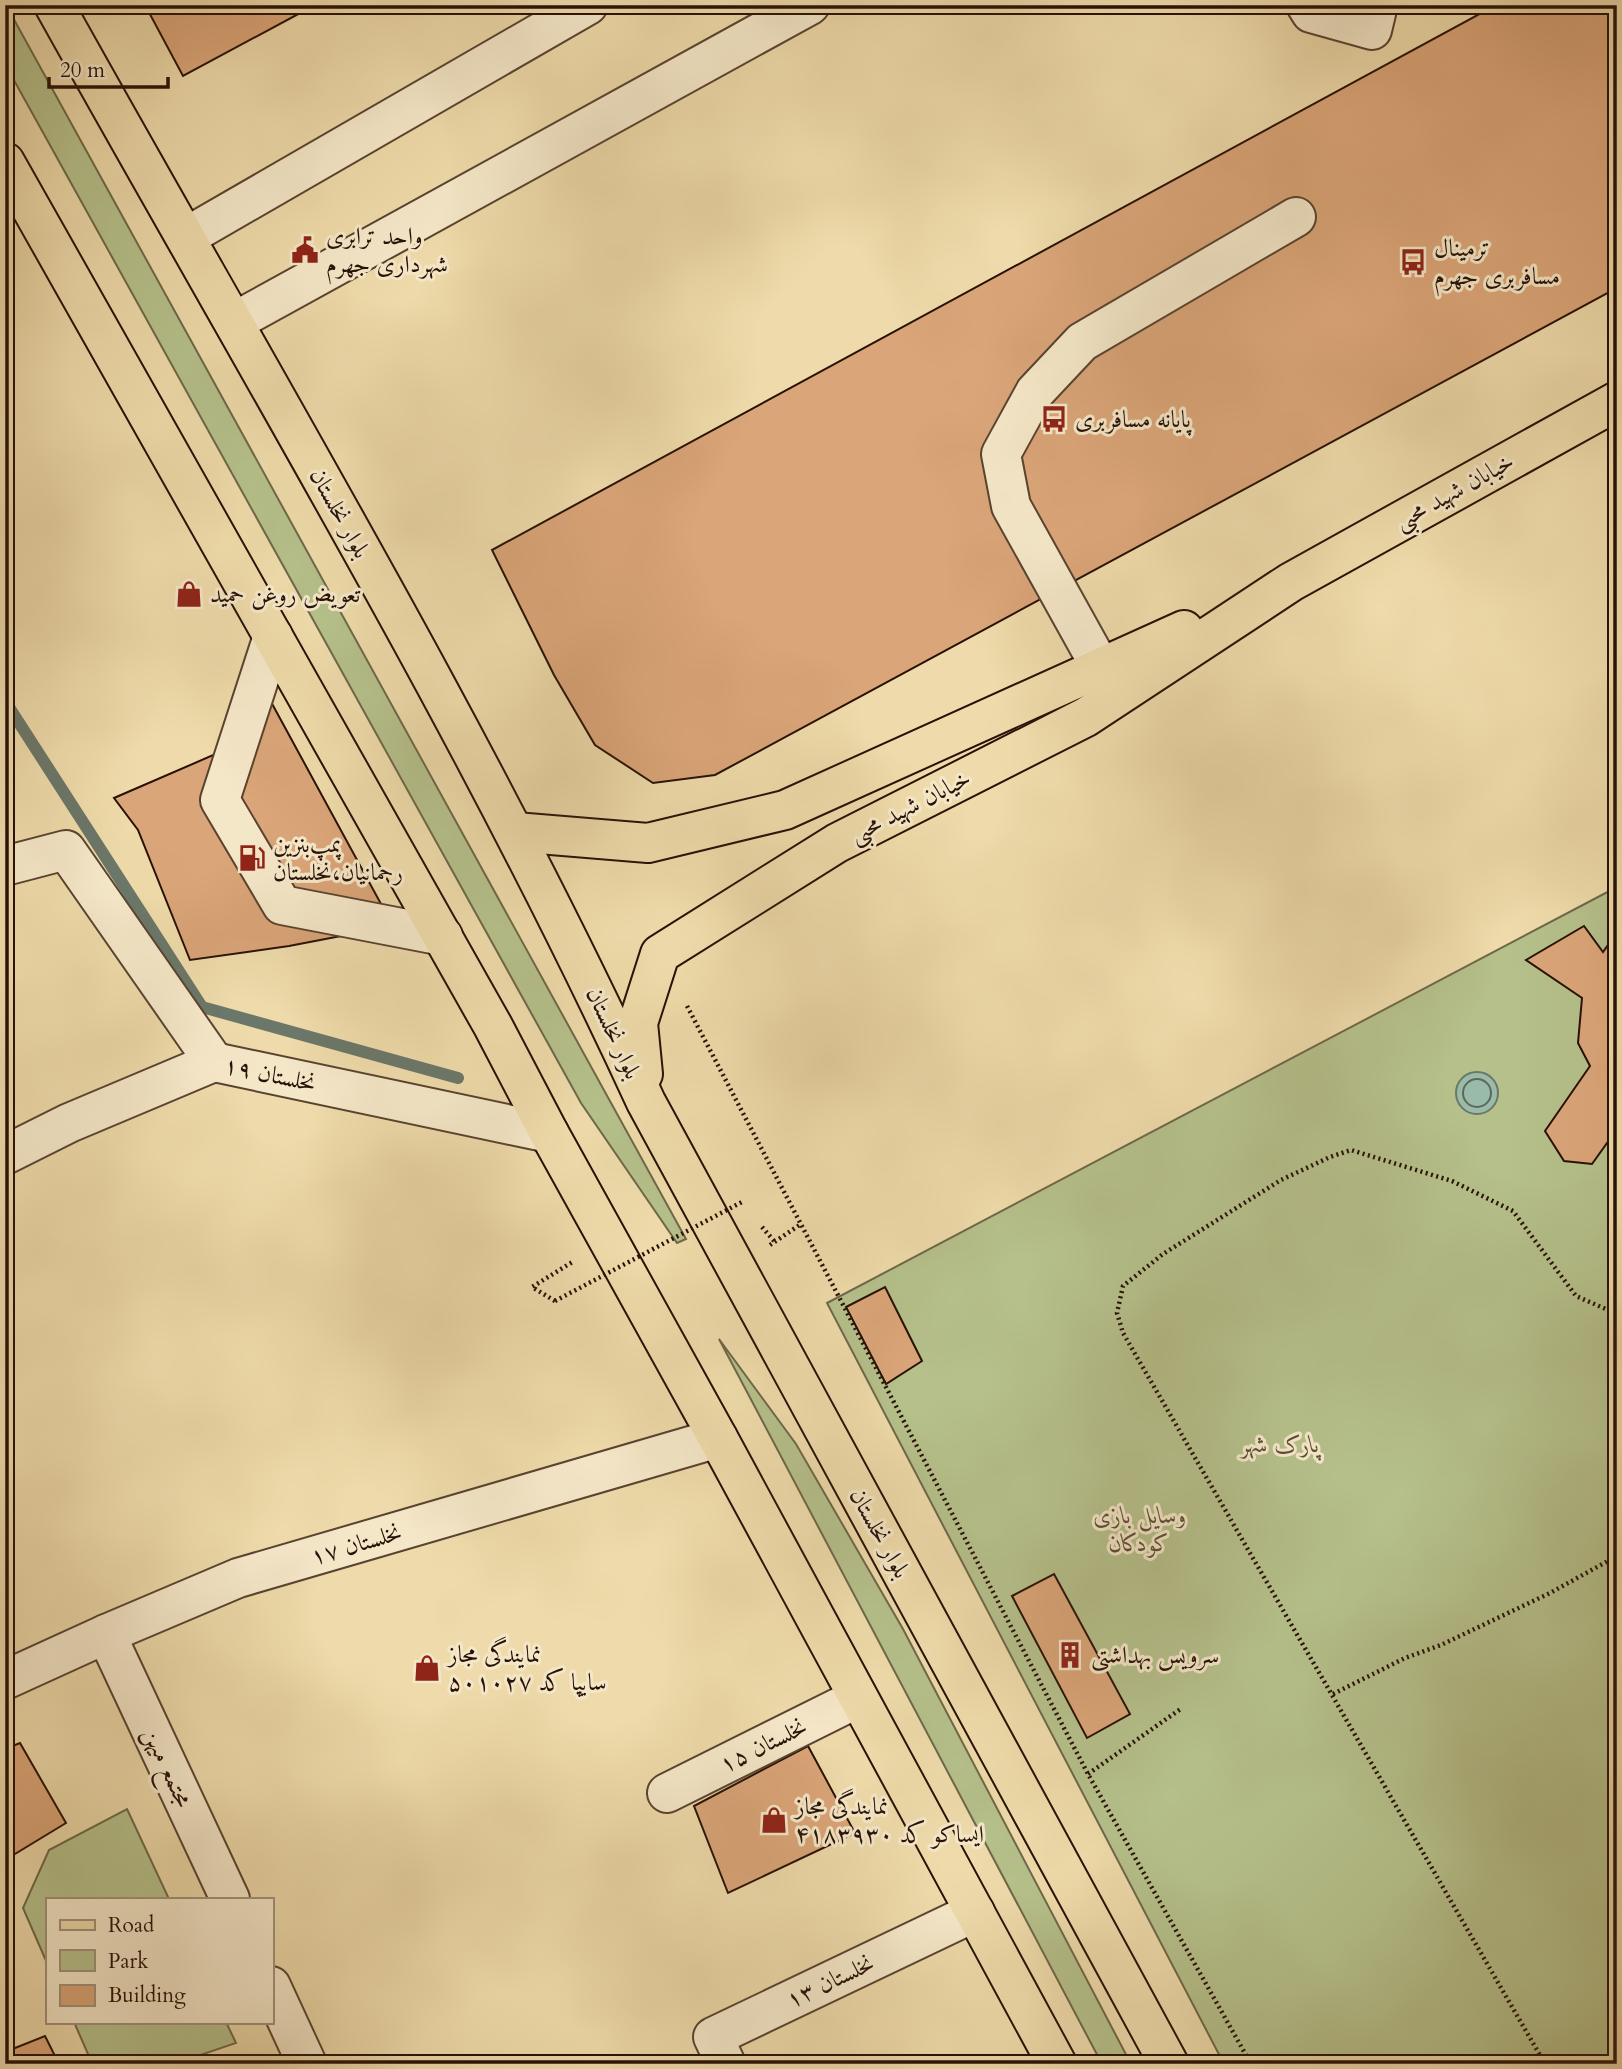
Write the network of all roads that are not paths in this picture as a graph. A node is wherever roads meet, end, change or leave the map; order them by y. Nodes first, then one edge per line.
1 (54, 5) edge
2 (588, 5) edge
3 (810, 5) edge
4 (1306, 5) edge
5 (1378, 5) edge
6 (5, 162) edge
7 (1296, 217) dead end
8 (186, 237) junction
9 (234, 322) junction
10 (1617, 401) edge
11 (1291, 582) junction
12 (273, 636) junction
13 (1101, 668) junction
14 (515, 832) junction
15 (5, 866) edge
16 (443, 936) junction
17 (214, 1062) junction
18 (646, 1102) junction
19 (548, 1133) junction
20 (5, 1155) edge
21 (718, 1438) junction
22 (106, 1634) junction
23 (5, 1680) edge
24 (858, 1698) junction
25 (667, 1793) dead end
26 (230, 1898) edge
27 (975, 1912) junction
28 (273, 1990) edge
29 (307, 2064) edge
30 (726, 2064) edge
31 (1057, 2064) edge
32 (1169, 2064) edge

1 - 8 main road, بلوار نخلستان
2 - 8 street
3 - 9 street
4 - 5 street
6 - 12 main road
7 - 13 street
8 - 9 main road, بلوار نخلستان
9 - 14 main road, بلوار نخلستان
10 - 11 main road, خیابان شهید محبی
11 - 13 main road, خیابان شهید محبی
11 - 18 main road, خیابان شهید محبی
12 - 16 main road
12 - 16 street
13 - 14 main road, خیابان شهید محبی
14 - 18 main road, بلوار نخلستان
15 - 17 street
16 - 19 main road
17 - 19 street, نخلستان ۱۹
17 - 20 street, نخلستان ۱۹
18 - 32 main road, بلوار نخلستان
19 - 21 main road
21 - 22 street, نخلستان ۱۷
21 - 24 main road
22 - 23 street, نخلستان ۱۷
22 - 26 street, مجتمع میهن
24 - 25 street, نخلستان ۱۵
24 - 27 main road
27 - 30 street, نخلستان ۱۳
27 - 31 main road
28 - 29 street

